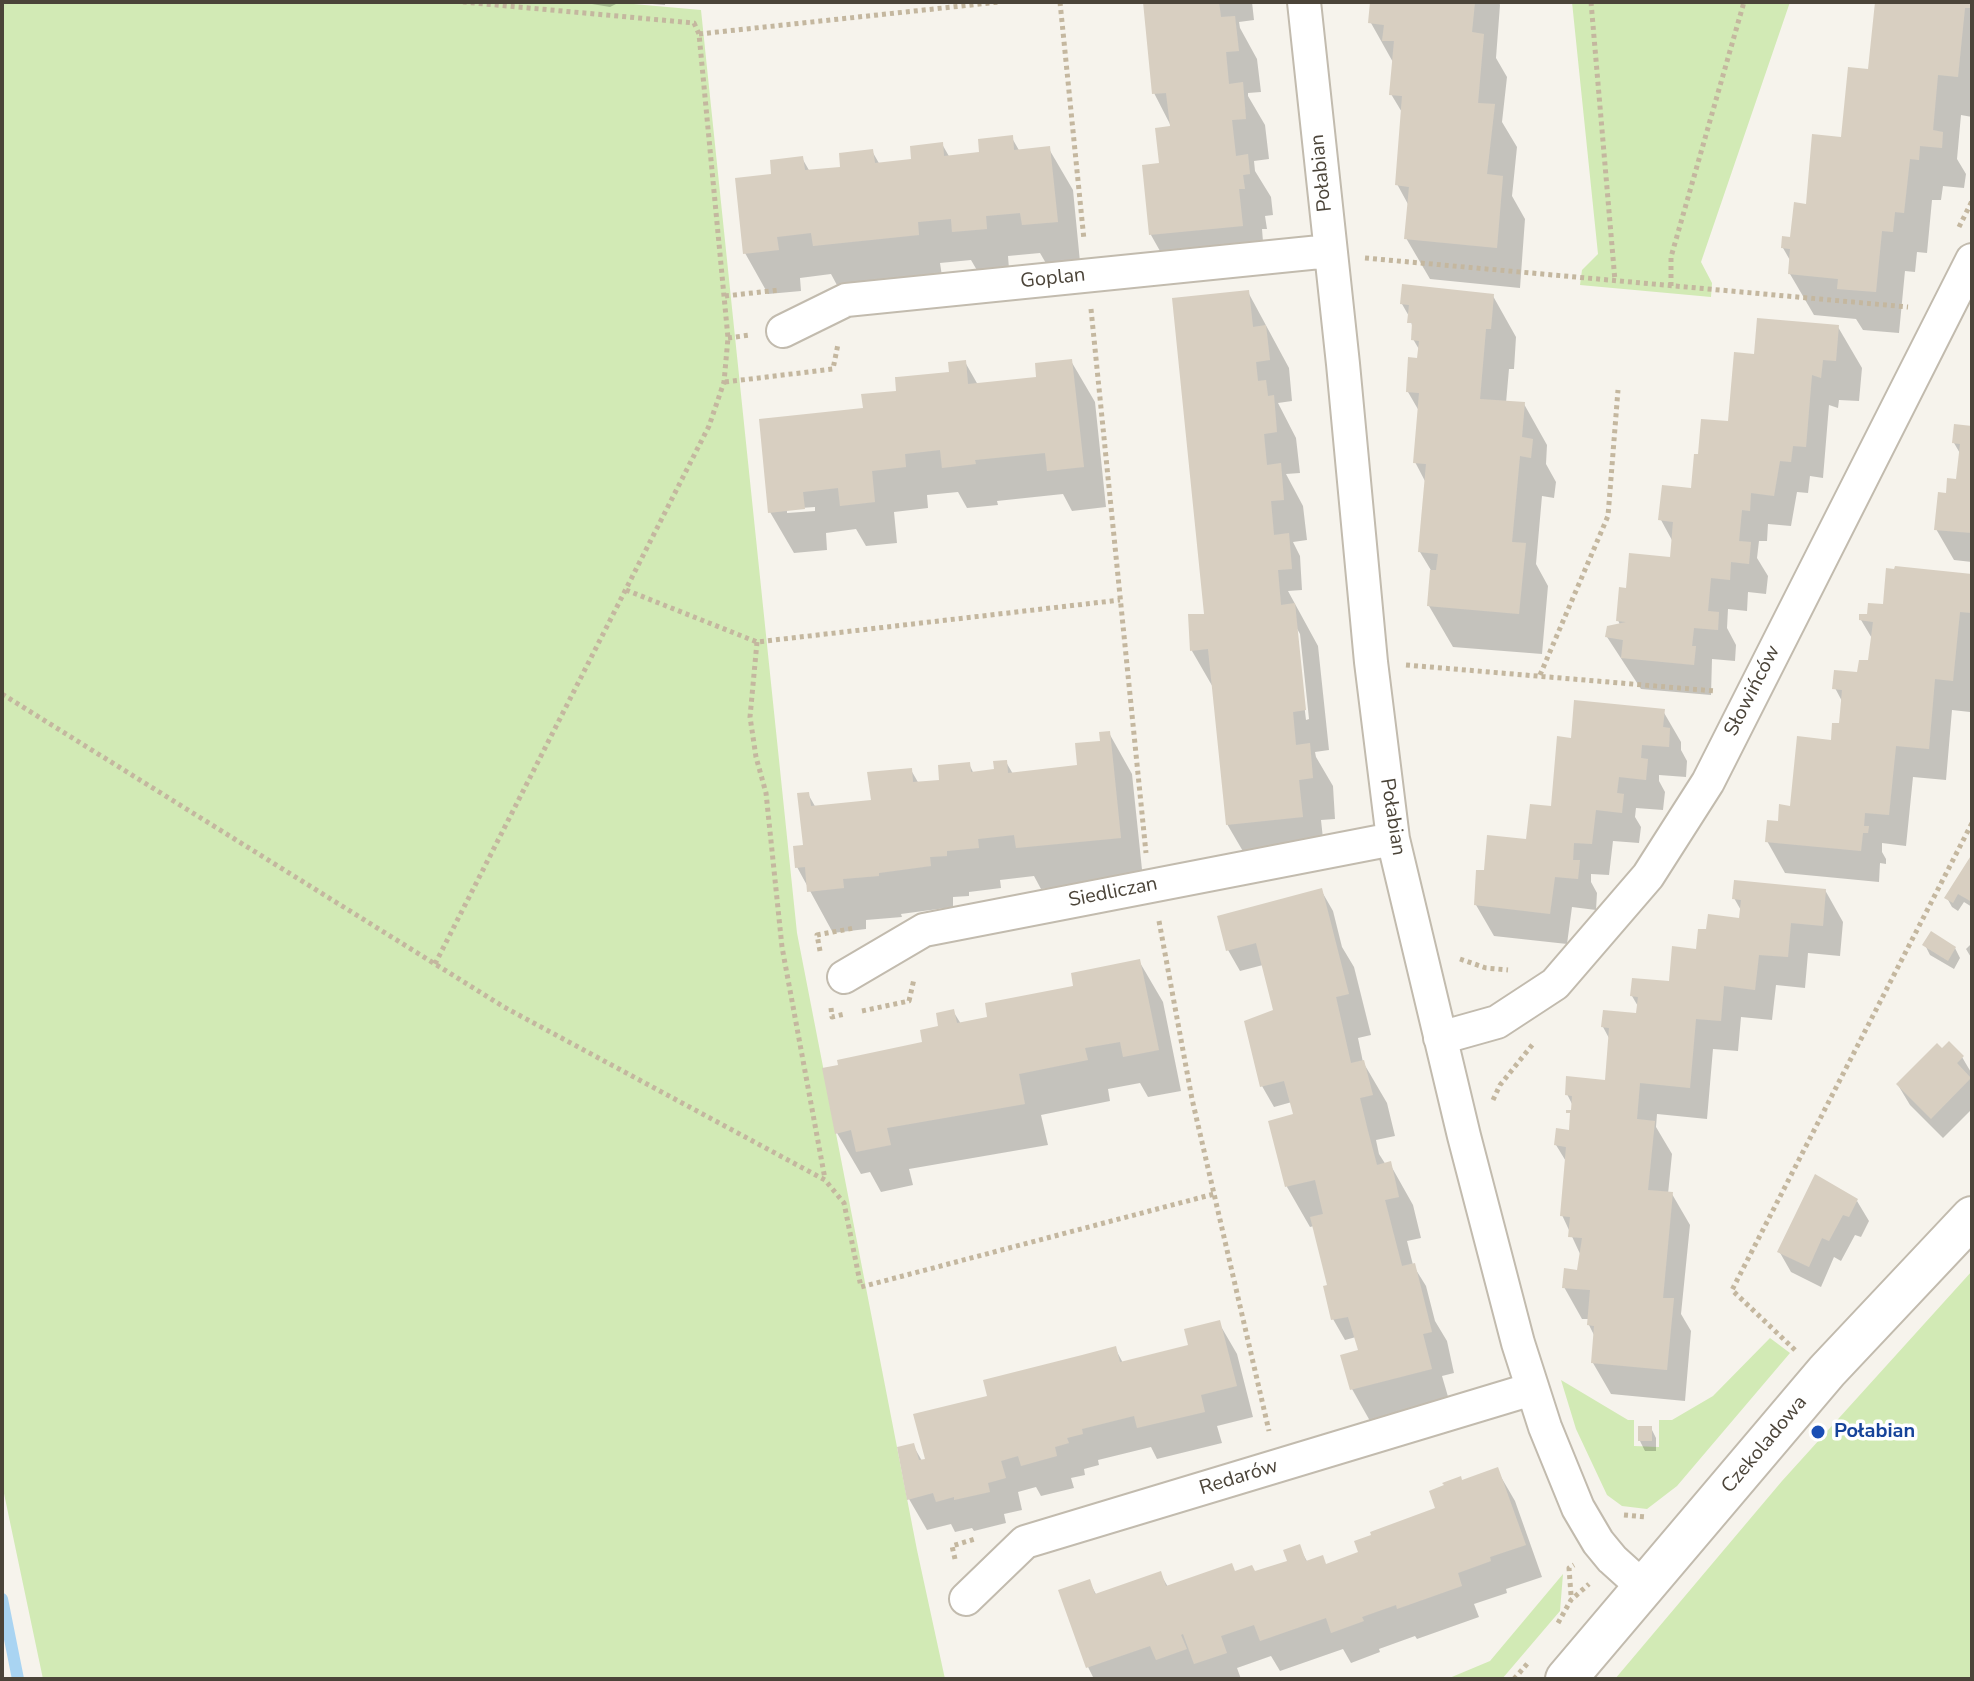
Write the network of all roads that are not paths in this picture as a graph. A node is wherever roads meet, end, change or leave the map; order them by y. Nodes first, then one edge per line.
1 (1304, 2) edge
2 (1343, 254) junction
3 (1972, 260) edge
4 (783, 331) dead end
5 (1393, 839) junction
6 (844, 977) dead end
7 (1440, 1038) junction
8 (1972, 1217) edge
9 (1532, 1389) junction
10 (1643, 1587) junction
11 (966, 1599) dead end
12 (1566, 1679) edge

1 - 2 street, Połabian
2 - 4 street, Goplan
2 - 5 street, Połabian
3 - 7 street, Słowińców
5 - 6 street, Siedliczan
5 - 7 street, Połabian
7 - 9 street, Połabian
8 - 10 street, Czekoladowa
9 - 10 street, Połabian
9 - 11 street, Redarów
10 - 12 street, Czekoladowa

